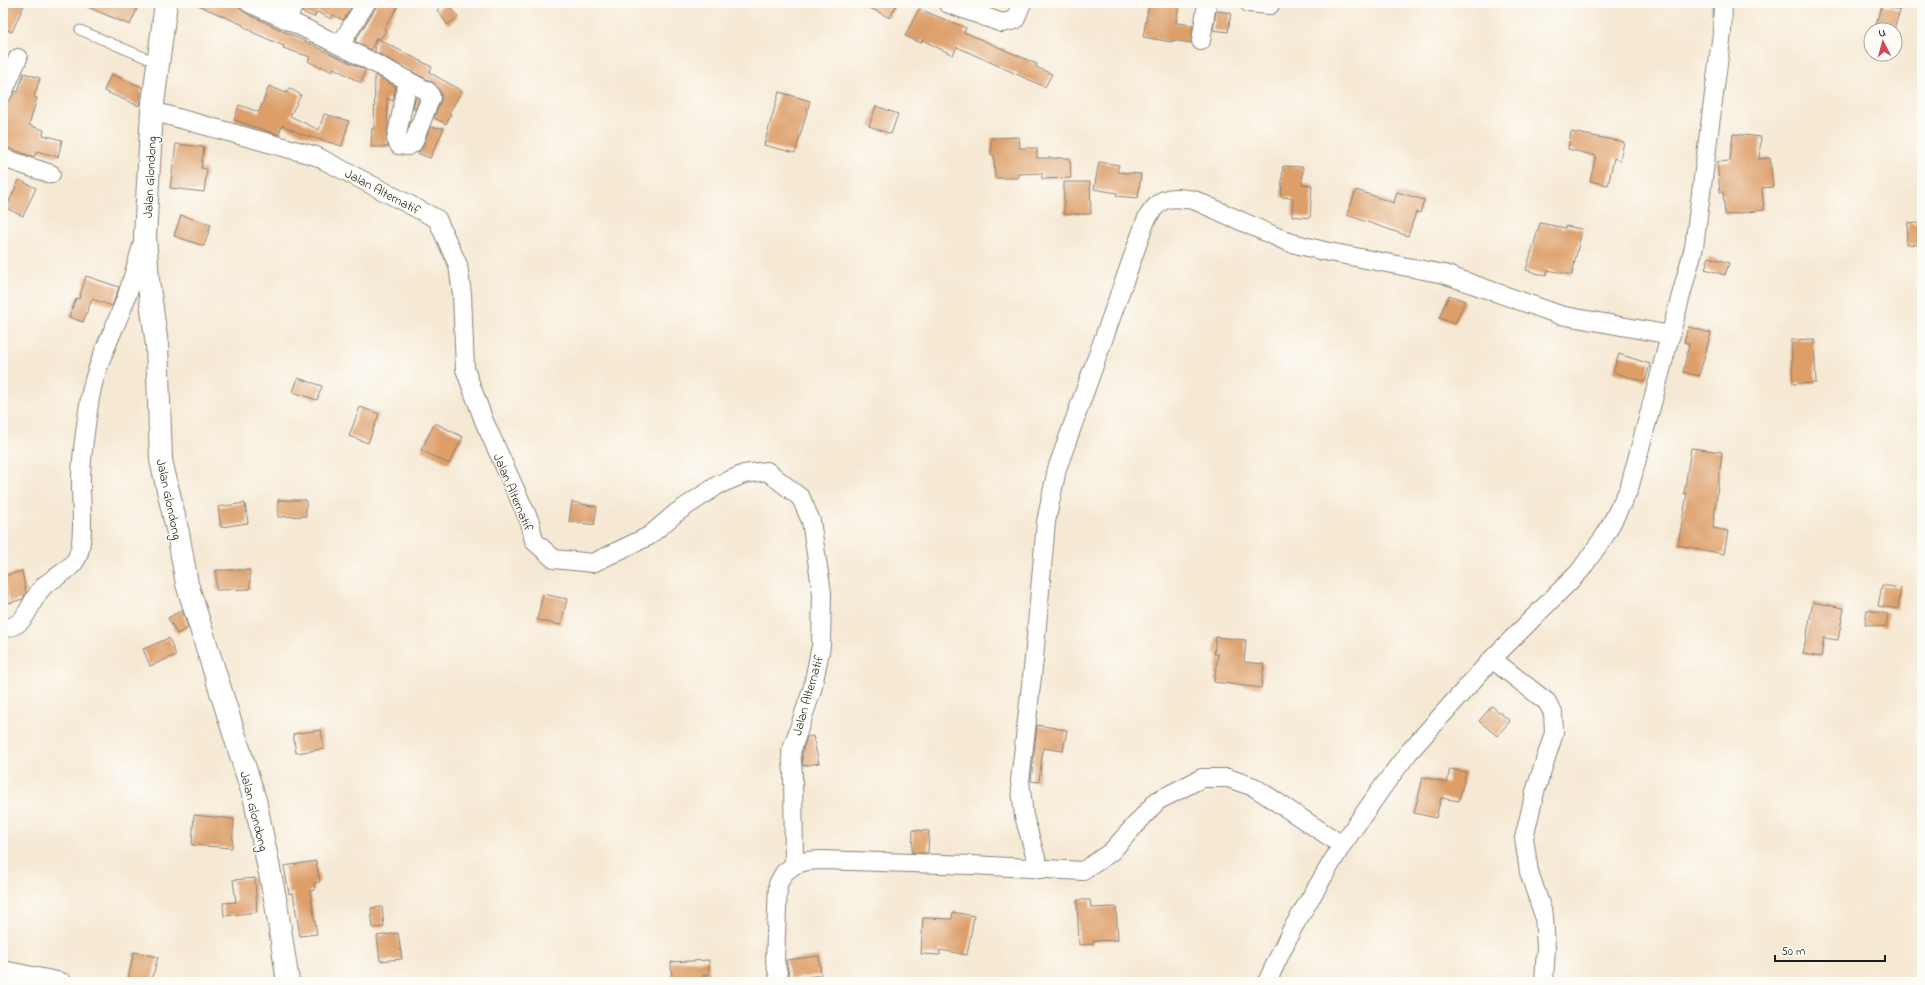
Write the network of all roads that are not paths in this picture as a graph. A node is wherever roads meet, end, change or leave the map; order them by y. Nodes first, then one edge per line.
1 (166, 3) edge
2 (249, 3) edge
3 (295, 3) edge
4 (366, 3) edge
5 (947, 3) edge
6 (1022, 3) edge
7 (1207, 3) edge
8 (1249, 3) edge
9 (1723, 3) edge
10 (1270, 6) dead end
11 (286, 19) junction
12 (80, 30) dead end
13 (1201, 41) dead end
14 (340, 45) junction
15 (18, 58) dead end
16 (158, 63) junction
17 (408, 81) dead end
18 (3, 93) edge
19 (152, 111) junction
20 (3, 158) edge
21 (51, 174) dead end
22 (145, 236) junction
23 (1671, 335) junction
24 (3, 628) edge
25 (1492, 659) junction
26 (1342, 845) junction
27 (794, 866) junction
28 (1039, 869) junction
29 (3, 970) edge
30 (62, 982) edge
31 (288, 982) edge
32 (780, 982) edge
33 (1267, 982) edge
34 (1544, 982) edge

1 - 16 main road, Jalan Glondong
2 - 11 street
3 - 11 street
4 - 14 street
5 - 6 street
7 - 13 street
8 - 10 street
9 - 23 street
11 - 14 street
12 - 16 lane
14 - 17 street
15 - 18 street
16 - 19 main road, Jalan Glondong
19 - 22 main road, Jalan Glondong
19 - 27 street, Jalan Alternatif
20 - 21 street
22 - 24 street
22 - 31 main road, Jalan Glondong
23 - 25 street
23 - 28 street
25 - 26 street
25 - 34 street
26 - 28 street
26 - 33 street
27 - 28 street
27 - 32 street
29 - 30 street

